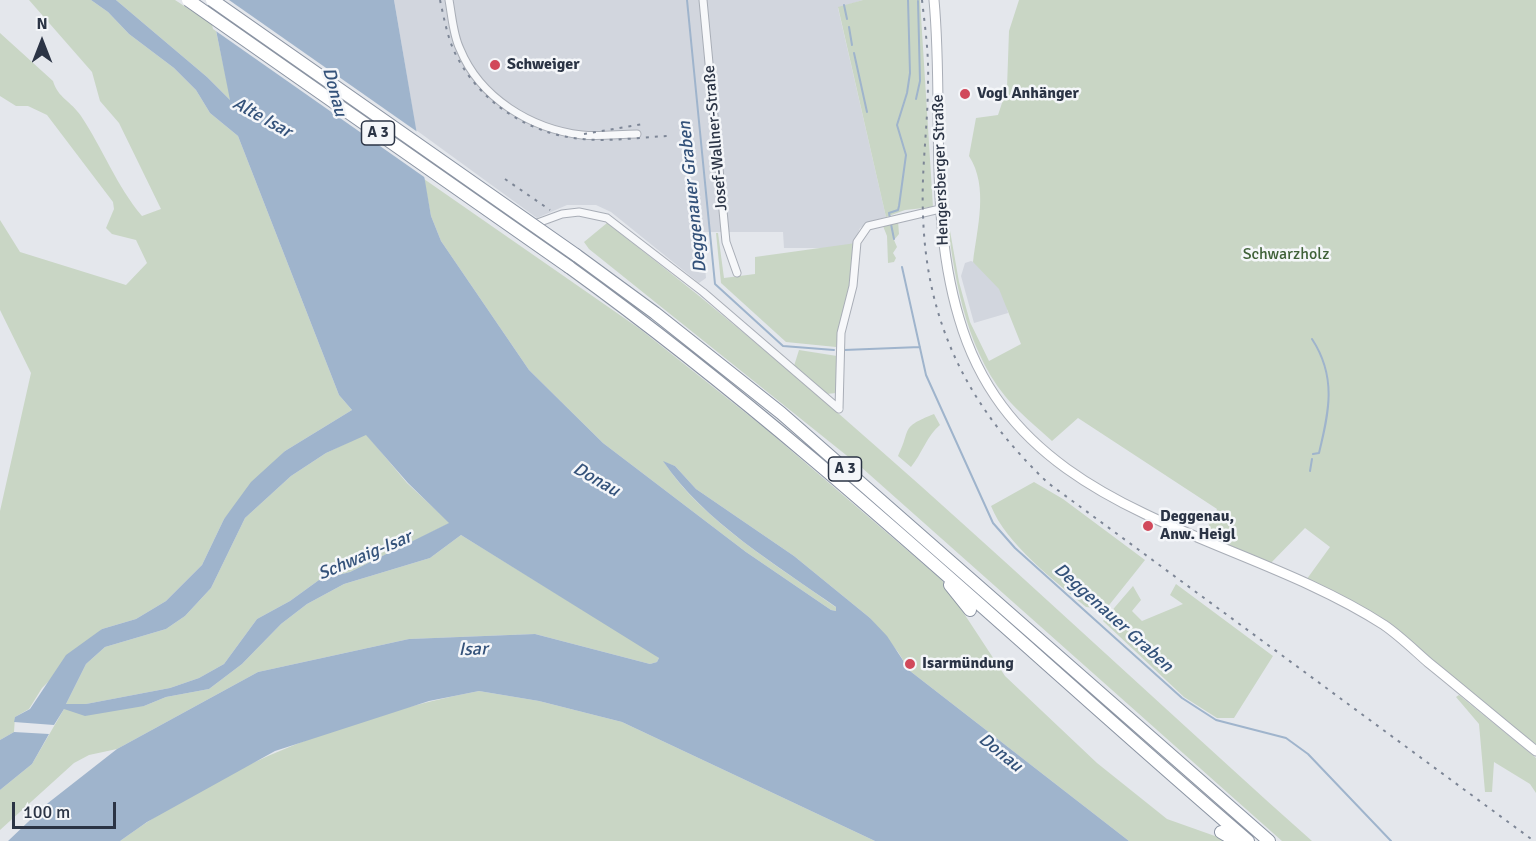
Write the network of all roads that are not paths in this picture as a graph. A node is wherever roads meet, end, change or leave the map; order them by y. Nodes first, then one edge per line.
1 (188, 0) edge
2 (212, 0) edge
3 (449, 0) edge
4 (703, 0) edge
5 (934, 0) edge
6 (637, 134) dead end
7 (940, 209) junction
8 (513, 235) dead end
9 (737, 273) dead end
10 (945, 573) junction
11 (970, 610) dead end
12 (1536, 751) edge
13 (1221, 832) dead end
14 (1236, 841) edge
15 (1248, 841) edge
16 (1269, 841) edge

1 - 10 highway, A 3, bridge
2 - 16 highway, A 3, bridge
3 - 6 street
4 - 9 street, Josef-Wallner-Straße
5 - 7 main road, Hengersberger Straße
7 - 8 street
7 - 12 main road, Hengersberger Straße
10 - 11 highway
10 - 15 highway, A 3
13 - 14 highway

